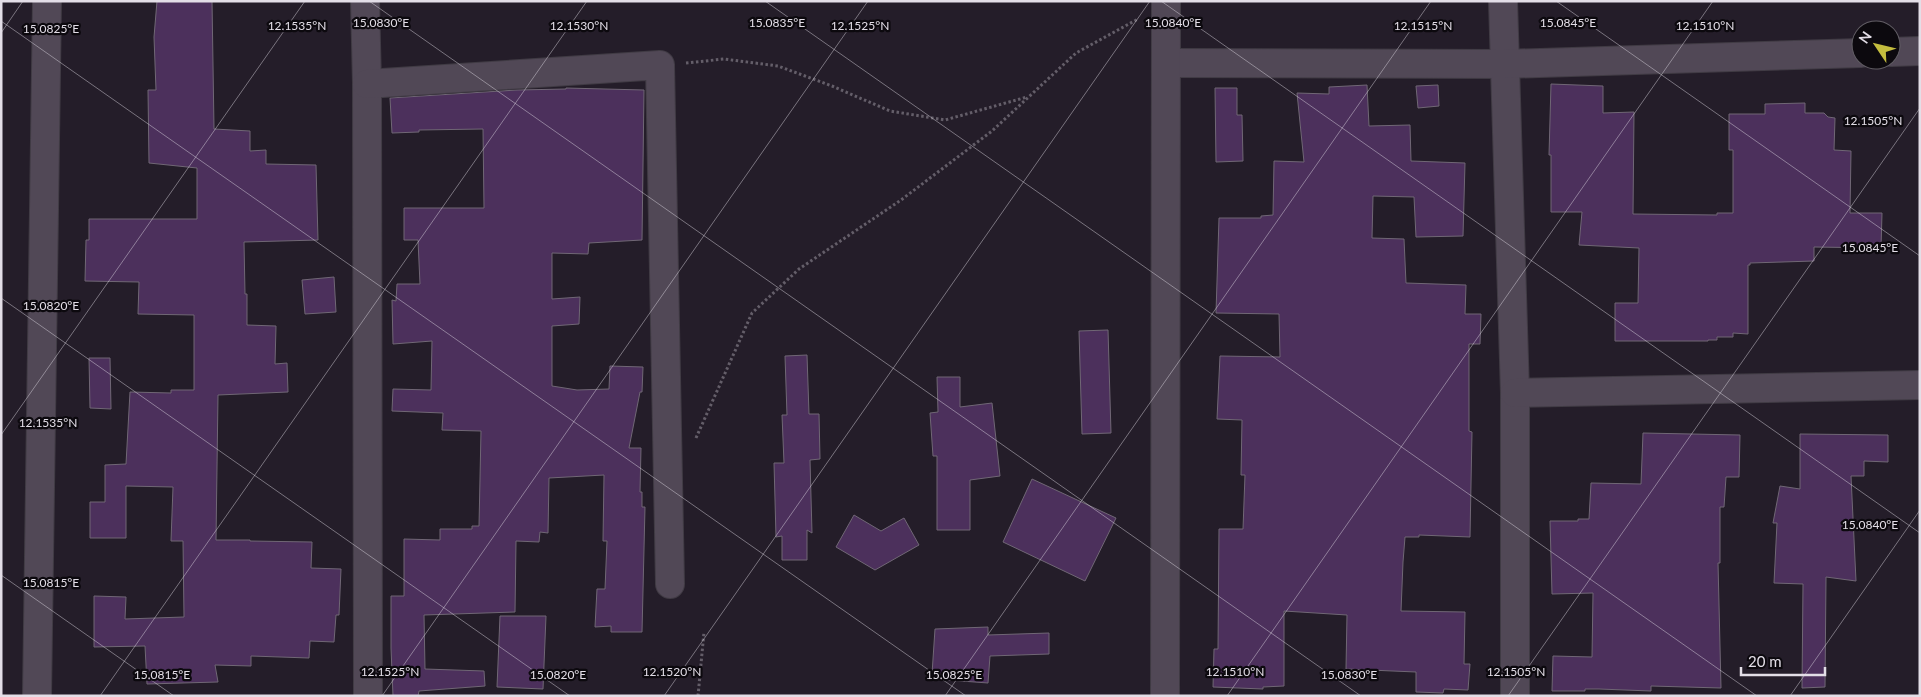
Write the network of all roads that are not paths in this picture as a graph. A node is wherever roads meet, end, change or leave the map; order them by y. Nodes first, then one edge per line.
1 (47, 1) edge
2 (365, 1) edge
3 (1503, 1) edge
4 (1166, 2) edge
5 (1901, 52) edge
6 (1920, 52) edge
7 (1851, 53) edge
8 (1167, 63) junction
9 (1504, 64) junction
10 (367, 84) junction
11 (1920, 385) edge
12 (1515, 393) junction
13 (670, 584) dead end
14 (37, 696) edge
15 (368, 696) edge
16 (1165, 696) edge
17 (1515, 696) edge

1 - 14 street
2 - 10 street
3 - 9 street
4 - 8 street
5 - 6 street
7 - 9 street
8 - 9 street
8 - 16 street
9 - 12 street
10 - 13 street
10 - 15 street
11 - 12 street
12 - 17 street

